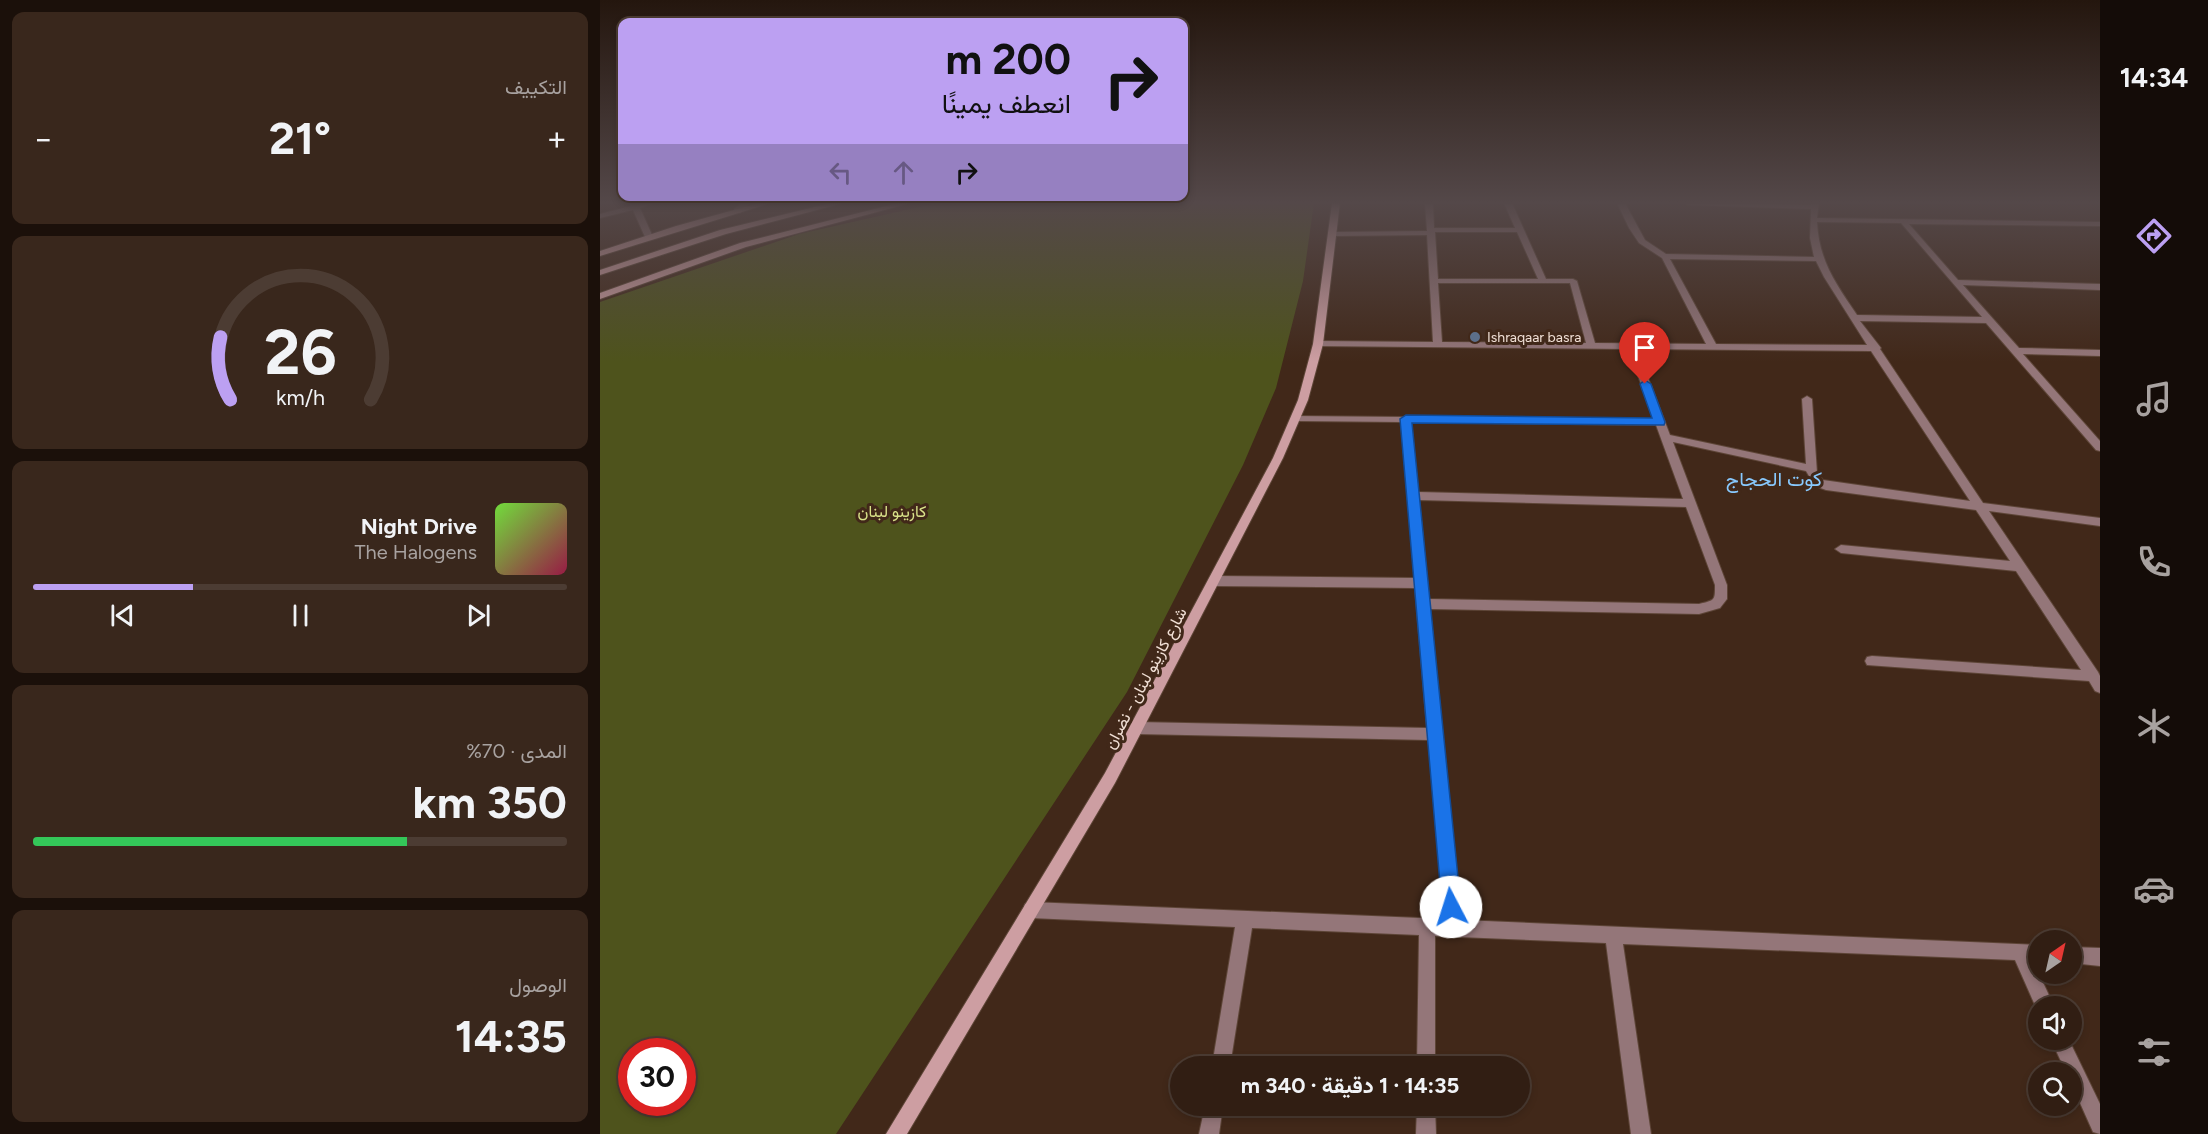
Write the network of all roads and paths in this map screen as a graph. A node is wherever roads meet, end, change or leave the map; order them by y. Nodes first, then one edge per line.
1 (651, 256) edge
2 (715, 256) edge
3 (1330, 256) edge
4 (1432, 256) edge
5 (1532, 256) edge
6 (1665, 256) joint
7 (1817, 256) edge
8 (1933, 256) edge
9 (1818, 259) junction
10 (600, 273) edge
11 (1434, 281) junction
12 (1543, 281) junction
13 (1956, 282) junction
14 (2100, 287) edge
15 (600, 296) edge
16 (1854, 318) junction
17 (1989, 320) junction
18 (1318, 344) junction
19 (1438, 345) junction
20 (1591, 345) junction
21 (1631, 345) junction
22 (1712, 346) junction
23 (1876, 348) junction
24 (2016, 351) junction
25 (2100, 353) edge
26 (1807, 399) dead end
27 (1296, 418) junction
28 (1406, 419) junction
29 (1659, 422) junction
30 (1665, 437) junction
31 (2100, 448) edge
32 (1812, 469) junction
33 (1414, 496) junction
34 (1690, 503) junction
35 (1981, 507) junction
36 (2100, 522) edge
37 (1841, 549) dead end
38 (2020, 567) junction
39 (1214, 581) junction
40 (1422, 583) junction
41 (1423, 604) junction
42 (1872, 661) dead end
43 (2096, 681) edge
44 (1137, 728) junction
45 (1436, 734) junction
46 (1031, 910) junction
47 (1245, 919) junction
48 (1426, 927) junction
49 (1453, 928) junction
50 (1612, 935) junction
51 (2020, 952) junction
52 (2028, 952) edge
53 (2082, 956) edge
54 (2100, 957) edge
55 (2040, 996) edge
56 (2065, 1050) edge
57 (1223, 1056) edge
58 (1426, 1056) edge
59 (1212, 1116) edge
60 (1426, 1116) edge
61 (2100, 1125) edge
62 (896, 1134) edge
63 (1209, 1134) edge
64 (1426, 1134) edge
65 (1641, 1134) edge

1 - 10 street
2 - 15 street
3 - 18 street, شارع كازينو لبنان - نضران
4 - 11 street
5 - 12 street
6 - 9 street
6 - 22 street
7 - 9 street
8 - 13 street
9 - 16 street
11 - 12 street
11 - 19 street
12 - 20 street
13 - 14 street
13 - 17 street
16 - 17 street
16 - 23 street
17 - 24 street
18 - 19 street
18 - 27 street, شارع كازينو لبنان - نضران
19 - 20 street
20 - 21 street
21 - 22 street
21 - 29 street
22 - 23 street
23 - 35 street
24 - 25 street
24 - 31 street
26 - 32 street
27 - 28 street
27 - 39 street, شارع كازينو لبنان - نضران
28 - 29 street
28 - 33 street
29 - 30 street
30 - 32 street
30 - 34 street
32 - 35 street
33 - 34 street
33 - 40 street
34 - 41 street
35 - 36 street
35 - 38 street
37 - 38 street
38 - 43 street
39 - 40 street
39 - 44 street, شارع كازينو لبنان - نضران
40 - 41 street
41 - 45 street
42 - 43 street
44 - 45 street
44 - 46 street, شارع كازينو لبنان - نضران
45 - 49 street
46 - 47 street
46 - 62 street, شارع كازينو لبنان - نضران
47 - 48 street
47 - 57 street
48 - 49 street
48 - 58 street
49 - 50 street
50 - 51 street
50 - 65 street
51 - 52 street
51 - 55 street
53 - 54 street
56 - 61 street
59 - 63 street
60 - 64 street

